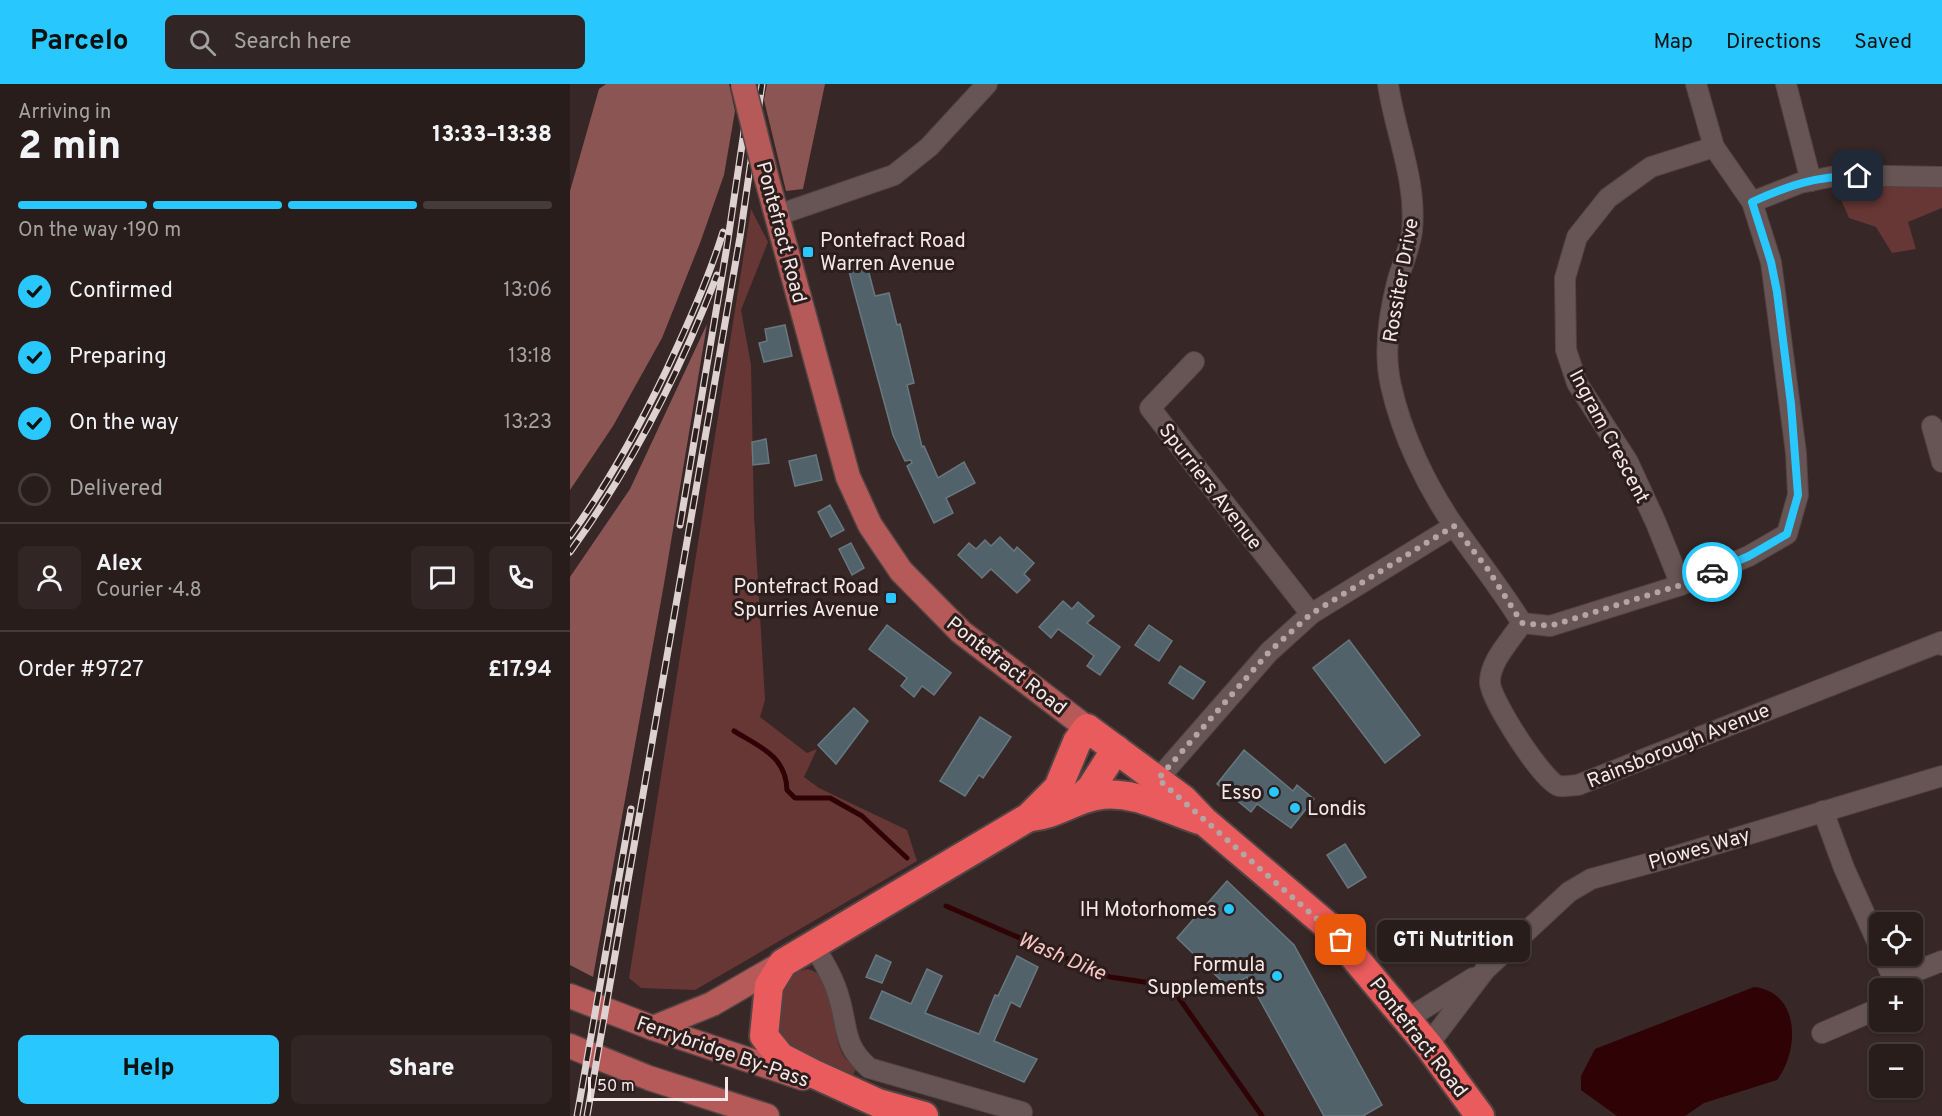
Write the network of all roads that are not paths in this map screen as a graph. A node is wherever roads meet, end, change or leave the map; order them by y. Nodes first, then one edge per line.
1 (743, 84) edge
2 (987, 84) edge
3 (1388, 84) edge
4 (1696, 84) edge
5 (1786, 84) edge
6 (1714, 147) junction
7 (1942, 177) edge
8 (1811, 181) junction
9 (1752, 202) junction
10 (778, 215) junction
11 (1194, 362) dead end
12 (1932, 426) dead end
13 (1942, 462) edge
14 (1454, 526) junction
15 (1681, 585) junction
16 (1311, 614) junction
17 (1522, 623) junction
18 (1942, 645) edge
19 (1087, 728) junction
20 (1116, 749) junction
21 (1942, 776) edge
22 (1158, 779) junction
23 (1076, 802) junction
24 (1823, 811) junction
25 (1029, 817) junction
26 (1204, 821) junction
27 (1869, 924) edge
28 (814, 946) junction
29 (1942, 962) edge
30 (783, 963) junction
31 (1485, 970) junction
32 (1906, 978) edge
33 (570, 996) edge
34 (1869, 1013) edge
35 (1407, 1019) junction
36 (653, 1028) junction
37 (1822, 1033) dead end
38 (1428, 1045) junction
39 (570, 1046) edge
40 (878, 1102) junction
41 (1022, 1112) dead end
42 (767, 1116) edge
43 (924, 1116) edge
44 (1480, 1116) edge

1 - 10 main road, Pontefract Road, bridge
2 - 10 street
3 - 14 street, Rossiter Drive
4 - 6 street
5 - 8 street
6 - 9 street
6 - 15 street, Ingram Crescent
7 - 8 street
8 - 9 street
9 - 15 street
10 - 19 main road, Pontefract Road
11 - 16 street, Spurriers Avenue
12 - 13 street
14 - 16 street
14 - 17 street, Rossiter Drive
15 - 17 street
16 - 22 street
17 - 18 street, Rainsborough Avenue
19 - 20 highway, Pontefract Road
19 - 25 highway
20 - 22 highway, Pontefract Road
20 - 23 highway
21 - 24 street, Plowes Way
22 - 26 highway, Pontefract Road
23 - 25 highway
23 - 26 highway
24 - 27 street
24 - 31 street, Plowes Way
25 - 28 highway
26 - 35 highway, Pontefract Road
28 - 30 highway
28 - 41 street
29 - 32 street
30 - 36 main road
30 - 40 highway
31 - 35 street, Plowes Way
31 - 38 street, Plowes Way
33 - 36 main road, Ferrybridge By-Pass
34 - 37 street
35 - 38 highway, Pontefract Road
36 - 40 main road, Ferrybridge By-Pass
38 - 44 highway, Pontefract Road
39 - 42 main road
40 - 43 highway

